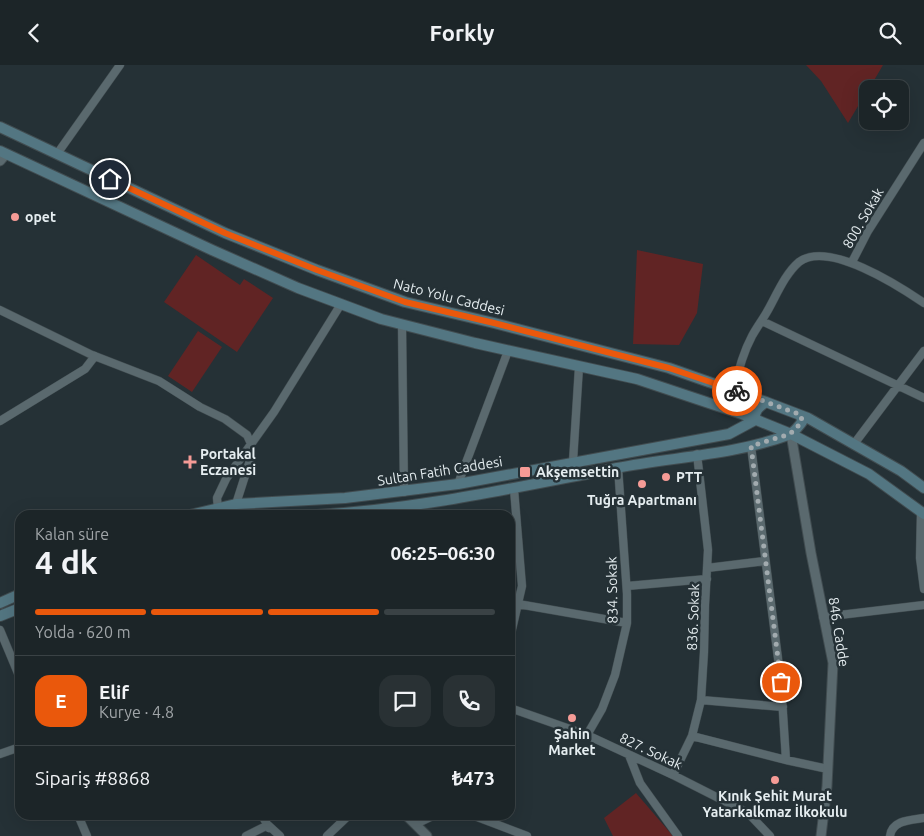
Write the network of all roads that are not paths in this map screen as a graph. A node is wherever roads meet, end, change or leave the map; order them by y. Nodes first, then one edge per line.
1 (120, 65) edge
2 (0, 127) edge
3 (924, 143) edge
4 (57, 153) junction
5 (2, 155) edge
6 (852, 262) junction
7 (924, 303) edge
8 (341, 304) junction
9 (0, 310) edge
10 (762, 321) junction
11 (402, 324) junction
12 (508, 351) junction
13 (924, 351) edge
14 (95, 356) junction
15 (579, 367) junction
16 (899, 385) junction
17 (734, 390) junction
18 (924, 398) edge
19 (766, 402) junction
20 (801, 415) junction
21 (755, 420) junction
22 (0, 421) edge
23 (790, 434) junction
24 (251, 444) junction
25 (854, 444) junction
26 (751, 446) junction
27 (697, 454) junction
28 (573, 462) junction
29 (618, 467) junction
30 (572, 477) junction
31 (458, 484) junction
32 (924, 487) edge
33 (514, 489) junction
34 (404, 492) junction
35 (236, 504) junction
36 (218, 509) junction
37 (213, 510) edge
38 (417, 510) edge
39 (923, 512) edge
40 (765, 561) junction
41 (707, 568) junction
42 (706, 579) junction
43 (627, 586) junction
44 (924, 589) edge
45 (15, 596) edge
46 (0, 603) edge
47 (518, 604) junction
48 (924, 605) edge
49 (15, 610) edge
50 (0, 617) edge
51 (515, 617) edge
52 (823, 617) junction
53 (627, 623) junction
54 (0, 630) edge
55 (15, 666) edge
56 (701, 700) junction
57 (783, 707) junction
58 (515, 710) edge
59 (587, 735) junction
60 (692, 736) junction
61 (15, 749) edge
62 (0, 754) edge
63 (629, 755) junction
64 (786, 760) junction
65 (828, 769) junction
66 (674, 775) junction
67 (924, 818) edge
68 (80, 820) edge
69 (265, 820) edge
70 (344, 820) edge
71 (412, 820) edge
72 (424, 820) edge
73 (485, 820) edge
74 (416, 824) junction
75 (268, 825) junction
76 (86, 834) edge
77 (77, 836) edge
78 (246, 836) edge
79 (274, 836) edge
80 (280, 836) edge
81 (326, 836) edge
82 (427, 836) edge
83 (527, 836) edge
84 (678, 836) edge
85 (770, 836) edge
86 (821, 836) edge
87 (890, 836) edge

1 - 4 street
2 - 4 main road, Nato Yolu Caddesi
3 - 6 street, 800. Sokak
4 - 17 main road, Nato Yolu Caddesi
5 - 8 main road
6 - 7 street, 800. Sokak
6 - 10 street
8 - 11 main road
8 - 24 street
9 - 14 street
10 - 16 street
10 - 17 street
11 - 12 main road
11 - 34 street
12 - 15 main road
12 - 31 street
13 - 16 street
14 - 22 street
14 - 24 street
15 - 21 main road
15 - 28 street
16 - 18 street
16 - 25 street
17 - 19 main road, Nato Yolu Caddesi
19 - 20 main road, Nato Yolu Caddesi
19 - 21 main road
20 - 23 main road
20 - 25 main road, Nato Yolu Caddesi
21 - 23 main road
21 - 28 main road, Sultan Fatih Caddesi
23 - 26 main road
23 - 39 main road
23 - 52 street, 846. Cadde
24 - 35 street
24 - 36 street
25 - 32 main road, Nato Yolu Caddesi
26 - 27 main road
26 - 40 street
27 - 29 main road
27 - 41 street, 836. Sokak
28 - 30 street
28 - 31 main road, Sultan Fatih Caddesi
29 - 30 main road
29 - 43 street, 834. Sokak
30 - 33 main road
31 - 34 main road, Sultan Fatih Caddesi
33 - 38 main road
33 - 47 street
34 - 35 main road, Sultan Fatih Caddesi
35 - 36 main road, Sultan Fatih Caddesi
36 - 37 main road, Sultan Fatih Caddesi
39 - 44 street
40 - 41 street
40 - 57 street
41 - 42 street, 836. Sokak
42 - 43 street
42 - 56 street, 836. Sokak
43 - 53 street, 834. Sokak
45 - 46 main road
47 - 51 street
47 - 53 street
48 - 52 street
49 - 50 main road
52 - 65 street, 846. Cadde
53 - 59 street, 834. Sokak
54 - 55 street
56 - 57 street
56 - 60 street, 836. Sokak
57 - 64 street
58 - 59 street, 827. Sokak
59 - 63 street, 827. Sokak
60 - 64 street
60 - 66 street, 836. Sokak
61 - 62 street
63 - 66 street, 827. Sokak
63 - 84 street
64 - 65 street
65 - 86 street, 846. Cadde
66 - 85 street, 827. Sokak
67 - 87 street
68 - 76 street
69 - 75 street
70 - 81 street
71 - 74 street
72 - 74 street
73 - 83 street
74 - 82 street
75 - 78 street
75 - 79 street
75 - 80 street
76 - 77 street

